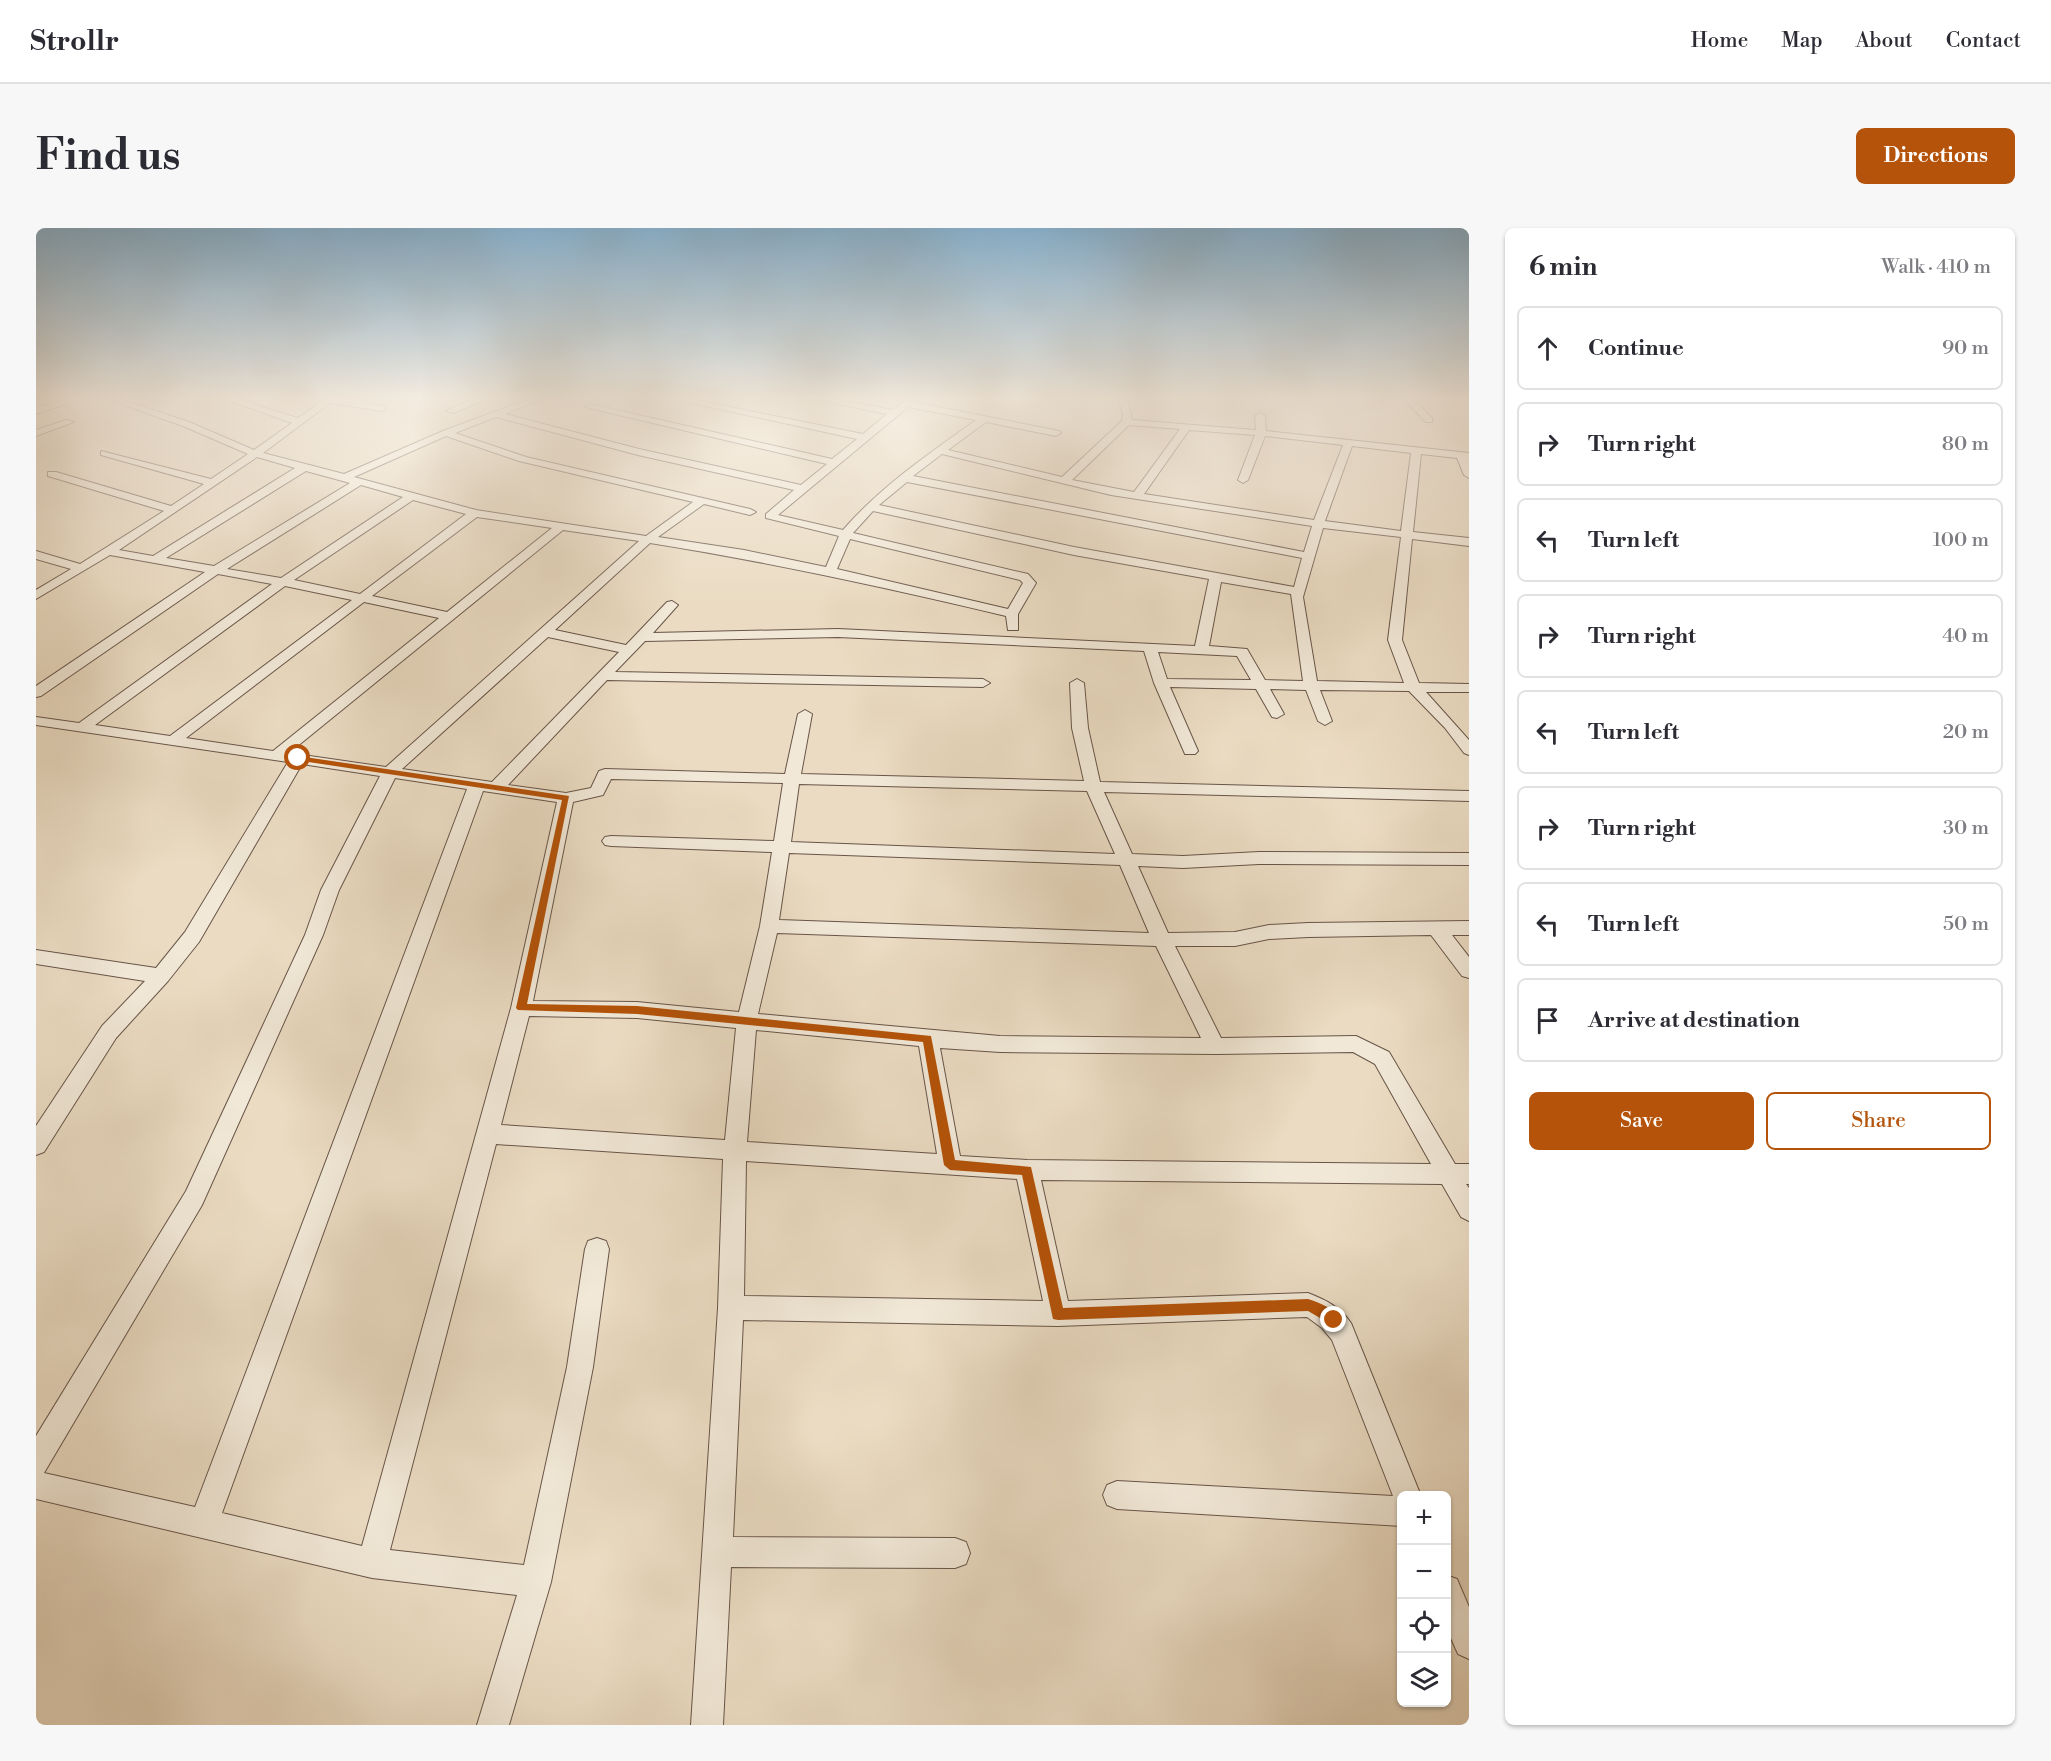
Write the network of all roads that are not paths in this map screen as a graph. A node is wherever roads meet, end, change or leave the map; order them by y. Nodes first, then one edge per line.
1 (151, 466) edge
2 (238, 466) edge
3 (300, 466) edge
4 (372, 466) edge
5 (551, 466) edge
6 (697, 466) edge
7 (832, 466) edge
8 (921, 466) edge
9 (1002, 466) edge
10 (1080, 466) edge
11 (1158, 466) edge
12 (1248, 466) edge
13 (1340, 466) edge
14 (1414, 466) edge
15 (304, 467) junction
16 (52, 474) dead end
17 (344, 478) junction
18 (905, 478) junction
19 (1243, 480) dead end
20 (1064, 481) junction
21 (359, 482) junction
22 (212, 483) junction
23 (803, 489) junction
24 (411, 496) junction
25 (1137, 496) junction
26 (700, 502) junction
27 (872, 507) junction
28 (173, 510) junction
29 (750, 512) dead end
30 (475, 513) junction
31 (1318, 525) junction
32 (560, 527) junction
33 (846, 534) junction
34 (1407, 535) junction
35 (647, 540) junction
36 (1469, 542) edge
37 (111, 552) junction
38 (36, 555) edge
39 (1309, 556) junction
40 (156, 559) junction
41 (82, 568) junction
42 (216, 570) junction
43 (830, 571) junction
44 (1216, 577) junction
45 (283, 582) junction
46 (1299, 592) junction
47 (36, 595) edge
48 (362, 598) junction
49 (672, 605) dead end
50 (1012, 614) junction
51 (449, 616) junction
52 (545, 632) junction
53 (641, 637) junction
54 (1014, 640) junction
55 (1149, 647) junction
56 (629, 650) junction
57 (1201, 650) junction
58 (603, 676) junction
59 (982, 683) dead end
60 (1077, 683) dead end
61 (1161, 683) junction
62 (1260, 685) junction
63 (1311, 686) junction
64 (1413, 687) junction
65 (1469, 688) edge
66 (36, 693) edge
67 (806, 714) dead end
68 (1277, 714) dead end
69 (36, 721) edge
70 (1325, 721) dead end
71 (83, 727) junction
72 (174, 740) junction
73 (1469, 750) edge
74 (1190, 751) dead end
75 (277, 755) junction
76 (298, 758) junction
77 (390, 772) junction
78 (792, 778) junction
79 (487, 786) junction
80 (1093, 786) junction
81 (1469, 796) edge
82 (566, 798) junction
83 (611, 840) dead end
84 (783, 847) junction
85 (1469, 859) edge
86 (1125, 860) junction
87 (769, 926) junction
88 (1469, 928) edge
89 (1437, 929) junction
90 (1162, 940) junction
91 (36, 957) edge
92 (1469, 971) edge
93 (161, 976) junction
94 (521, 1008) junction
95 (747, 1020) junction
96 (928, 1039) junction
97 (1215, 1046) junction
98 (488, 1134) junction
99 (36, 1146) edge
100 (735, 1150) junction
101 (950, 1165) junction
102 (1027, 1170) junction
103 (1460, 1175) edge
104 (1469, 1210) edge
105 (597, 1249) dead end
106 (731, 1308) junction
107 (1058, 1314) junction
108 (36, 1462) edge
109 (36, 1485) edge
110 (1405, 1491) edge
111 (1117, 1495) dead end
112 (1397, 1511) edge
113 (203, 1524) junction
114 (718, 1552) junction
115 (955, 1552) dead end
116 (372, 1563) junction
117 (536, 1582) junction
118 (1450, 1599) edge
119 (1469, 1643) edge
120 (493, 1725) edge
121 (706, 1725) edge

1 - 22 street
2 - 22 street
3 - 15 street
4 - 17 street
5 - 26 street
6 - 23 street
7 - 23 street
8 - 18 street
9 - 20 street
10 - 20 street
11 - 25 street
12 - 19 street
13 - 31 street
14 - 34 street
15 - 17 street
15 - 40 street
16 - 28 street
17 - 21 street
18 - 27 street
18 - 39 street
20 - 25 street
21 - 24 street
21 - 42 street
22 - 28 street
23 - 33 street
24 - 30 street
24 - 45 street
25 - 31 street
26 - 29 street
26 - 35 street
27 - 33 street
27 - 44 street
28 - 37 street
30 - 32 street
30 - 48 street
31 - 34 street
31 - 39 street
32 - 35 street
32 - 51 street
33 - 43 street
33 - 50 street
34 - 36 street
34 - 64 street
35 - 43 street
35 - 52 street
37 - 40 street
37 - 41 street
38 - 41 street
39 - 46 street
40 - 42 street
41 - 47 street
42 - 45 street
42 - 66 street
43 - 50 street
44 - 46 street
44 - 57 street
45 - 48 street
45 - 71 street
46 - 63 street
48 - 51 street
48 - 72 street
49 - 53 street
50 - 54 street
51 - 75 street
52 - 56 street
52 - 77 street
53 - 54 street
53 - 56 street
54 - 55 street
55 - 57 street
55 - 61 street
56 - 58 street
57 - 62 street
58 - 59 street
58 - 79 street
60 - 80 street
61 - 62 street
61 - 74 street
62 - 63 street
62 - 68 street
63 - 64 street
63 - 70 street
64 - 65 street
64 - 73 street
67 - 78 street
69 - 71 street
71 - 72 street
72 - 75 street
75 - 76 street
76 - 77 street
76 - 93 street
77 - 79 street
77 - 108 street
78 - 80 street
78 - 82 street
78 - 84 street
79 - 82 street
79 - 113 street
80 - 81 street
80 - 86 street
82 - 94 street
83 - 84 street
84 - 86 street
84 - 87 street
85 - 86 street
86 - 90 street
87 - 90 street
87 - 95 street
88 - 89 street
89 - 90 street
89 - 92 street
90 - 97 street
91 - 93 street
93 - 99 street
94 - 95 street
94 - 98 street
95 - 96 street
95 - 100 street
96 - 97 street
96 - 101 street
97 - 103 street
98 - 100 street
98 - 116 street
100 - 101 street
100 - 106 street
101 - 102 street
102 - 103 street
102 - 107 street
103 - 104 street
105 - 117 street
106 - 107 street
106 - 114 street
107 - 110 street
109 - 113 street
111 - 112 street
113 - 116 street
114 - 115 street
114 - 121 street
116 - 117 street
117 - 120 street
118 - 119 street

